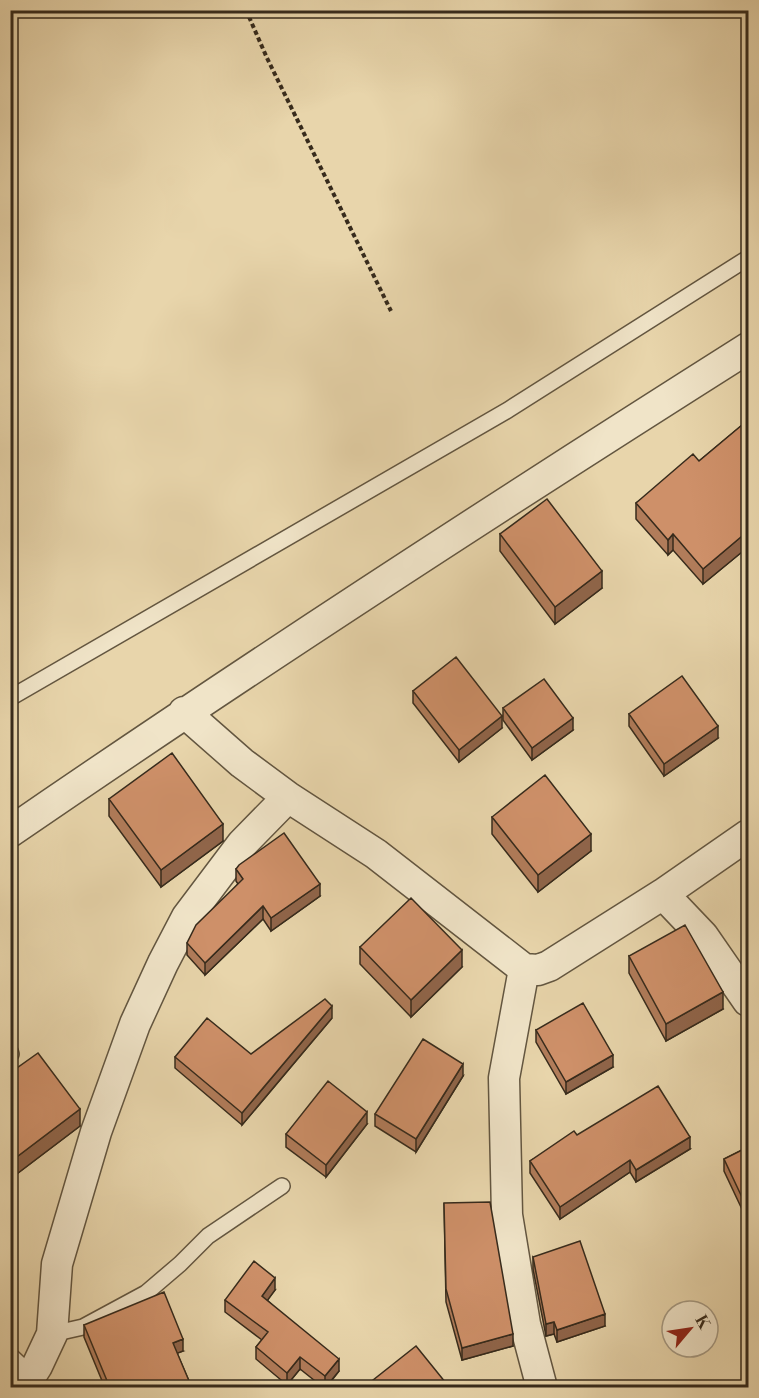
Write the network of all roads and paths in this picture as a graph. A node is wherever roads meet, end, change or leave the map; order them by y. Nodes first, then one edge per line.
1 (246, 10) edge
2 (748, 258) edge
3 (391, 311) dead end
4 (748, 348) edge
5 (10, 698) edge
6 (184, 712) junction
7 (288, 797) junction
8 (10, 832) edge
9 (748, 835) edge
10 (663, 894) junction
11 (524, 969) junction
12 (748, 1001) edge
13 (282, 1185) dead end
14 (52, 1334) junction
15 (22, 1372) edge
16 (542, 1388) edge

1 - 3 path
2 - 5 lane
4 - 6 street
6 - 7 street
6 - 8 street
7 - 11 street
7 - 14 street
9 - 10 street
10 - 11 street
10 - 12 street
11 - 16 street
13 - 14 lane
14 - 15 street

